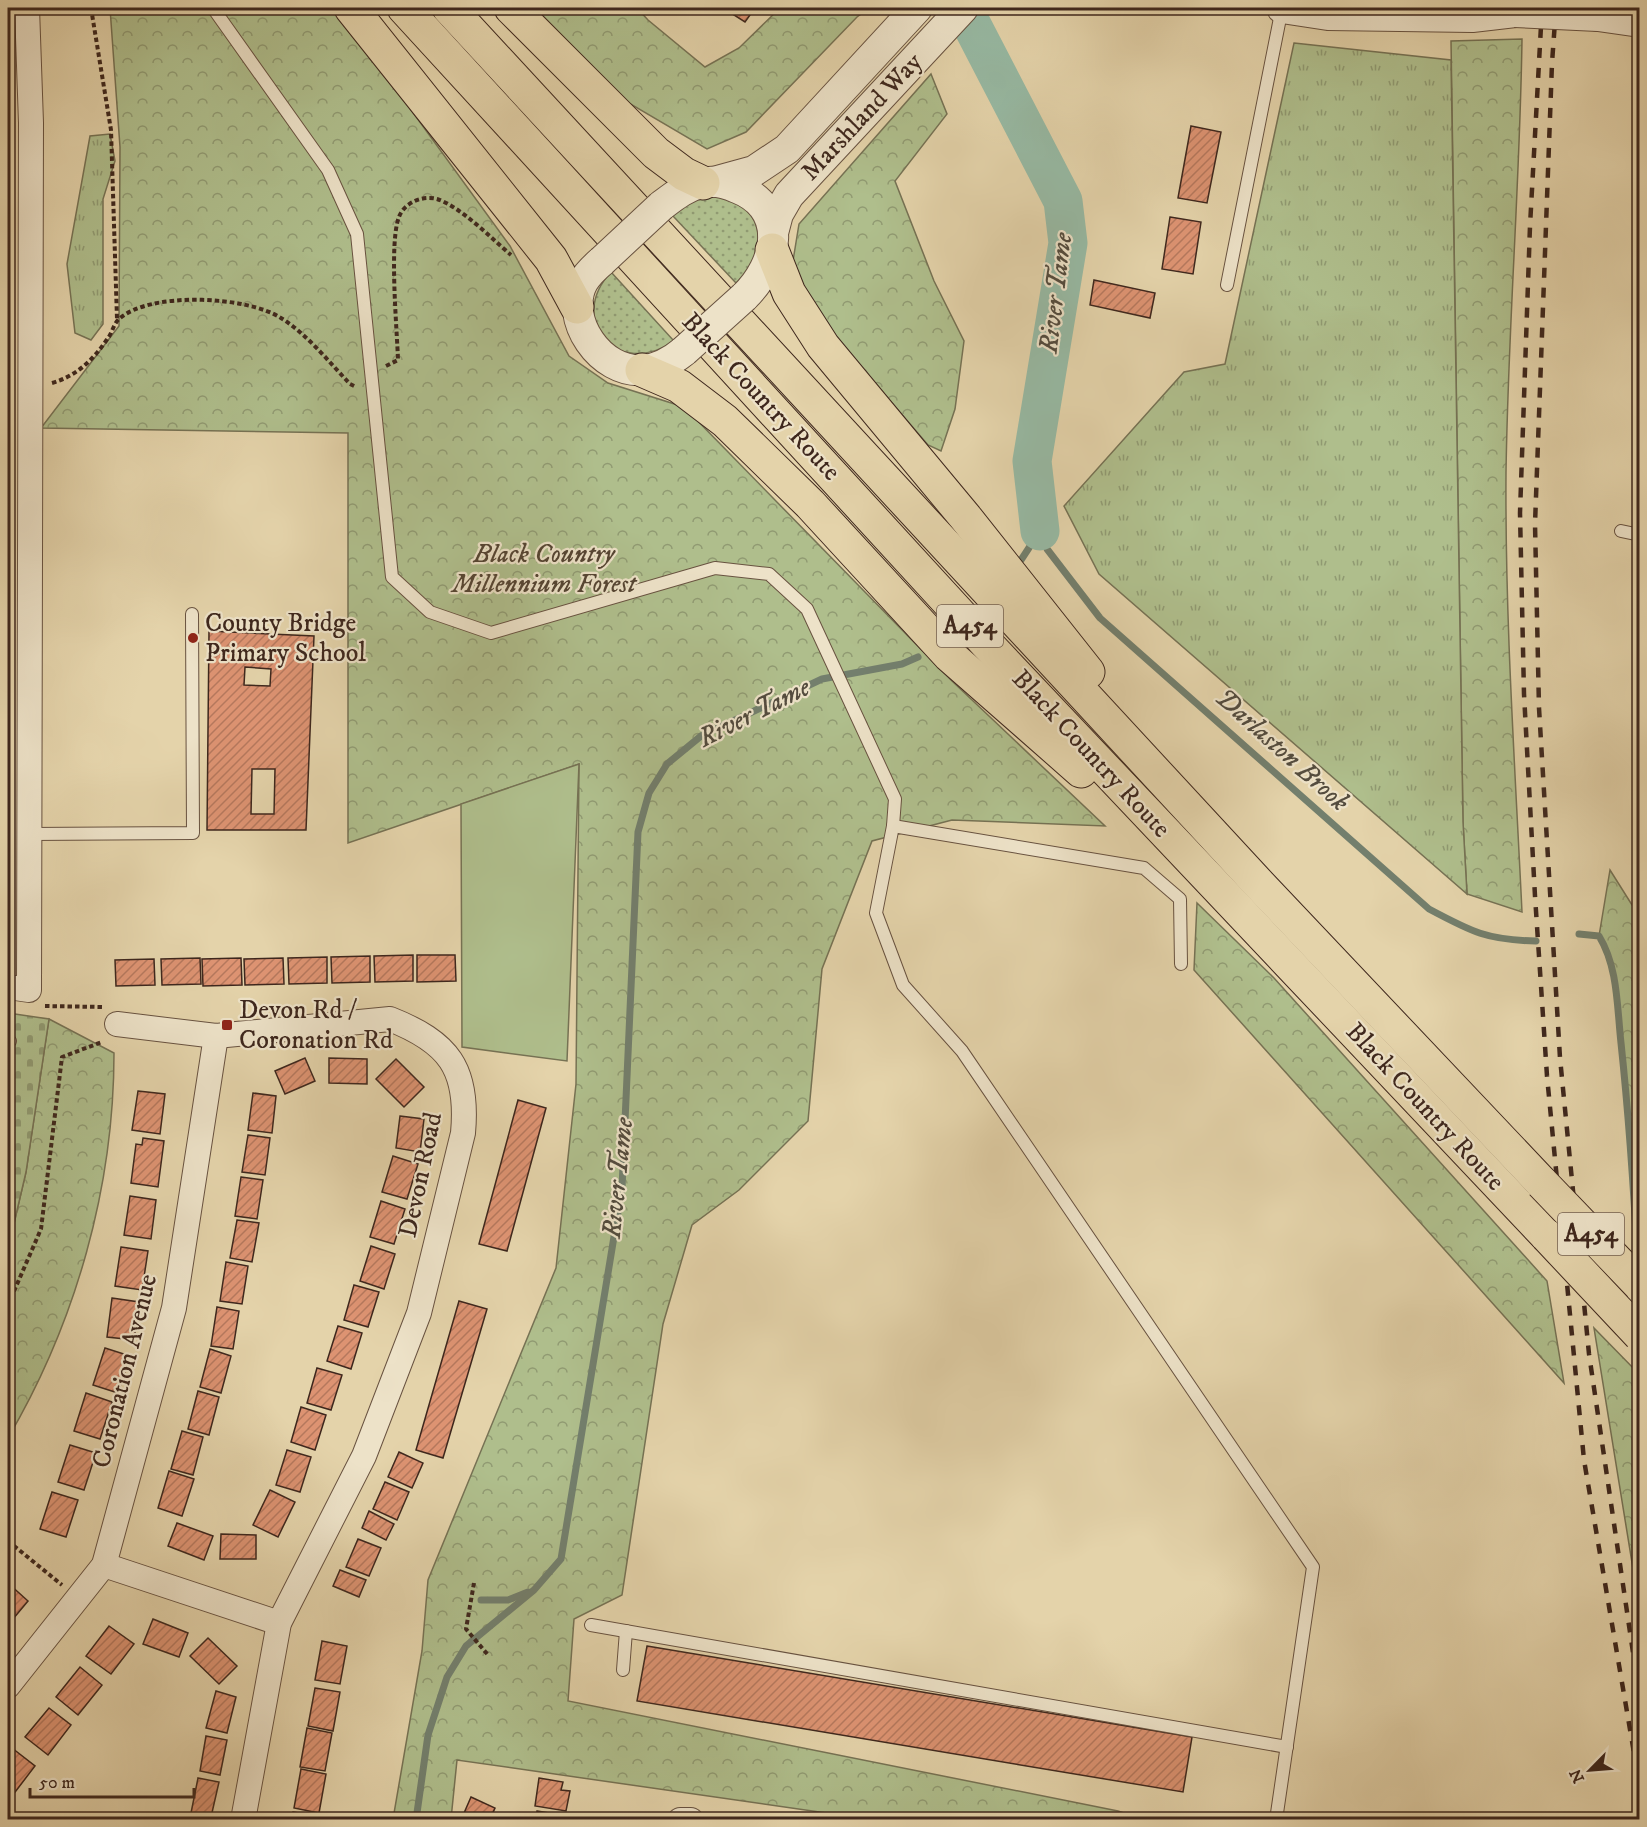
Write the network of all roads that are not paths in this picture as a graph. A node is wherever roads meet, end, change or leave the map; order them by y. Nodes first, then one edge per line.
1 (27, 8) edge
2 (213, 8) edge
3 (351, 8) edge
4 (404, 8) edge
5 (449, 8) edge
6 (511, 8) edge
7 (963, 8) edge
8 (1282, 8) edge
9 (913, 12) edge
10 (1640, 22) edge
11 (709, 182) junction
12 (772, 242) junction
13 (1227, 285) dead end
14 (577, 307) junction
15 (642, 370) junction
16 (1621, 531) dead end
17 (1640, 535) edge
18 (192, 614) dead end
19 (1197, 817) junction
20 (893, 826) junction
21 (29, 834) junction
22 (1237, 909) junction
23 (1181, 964) dead end
24 (26, 994) edge
25 (110, 1024) road end
26 (216, 1036) junction
27 (1640, 1285) edge
28 (1640, 1335) edge
29 (104, 1565) junction
30 (279, 1623) junction
31 (591, 1625) dead end
32 (626, 1631) junction
33 (623, 1670) dead end
34 (8, 1686) edge
35 (1287, 1747) junction
36 (243, 1820) edge
37 (680, 1820) edge
38 (691, 1820) edge
39 (1276, 1820) edge

1 - 21 street
2 - 20 lane
3 - 14 highway
4 - 22 highway, Black Country Route / A454
5 - 19 highway, Black Country Route / A454
6 - 11 highway
7 - 12 street, Marshland Way
8 - 10 street, bridge
8 - 13 lane
9 - 11 street, Marshland Way
11 - 12 street
11 - 14 street, bridge
12 - 15 street, bridge
12 - 19 highway
14 - 15 street
15 - 22 highway
16 - 17 lane
18 - 21 lane
19 - 27 highway, Black Country Route / A454, bridge
20 - 23 lane
20 - 35 lane
21 - 24 street
22 - 28 highway, Black Country Route / A454, bridge
25 - 26 street, Devon Road
26 - 29 street, Coronation Avenue
26 - 30 street, Devon Road
29 - 30 street
29 - 34 street, Coronation Avenue
30 - 36 street, Devon Road
31 - 32 lane
32 - 33 lane
32 - 35 lane
35 - 39 lane
37 - 38 street

